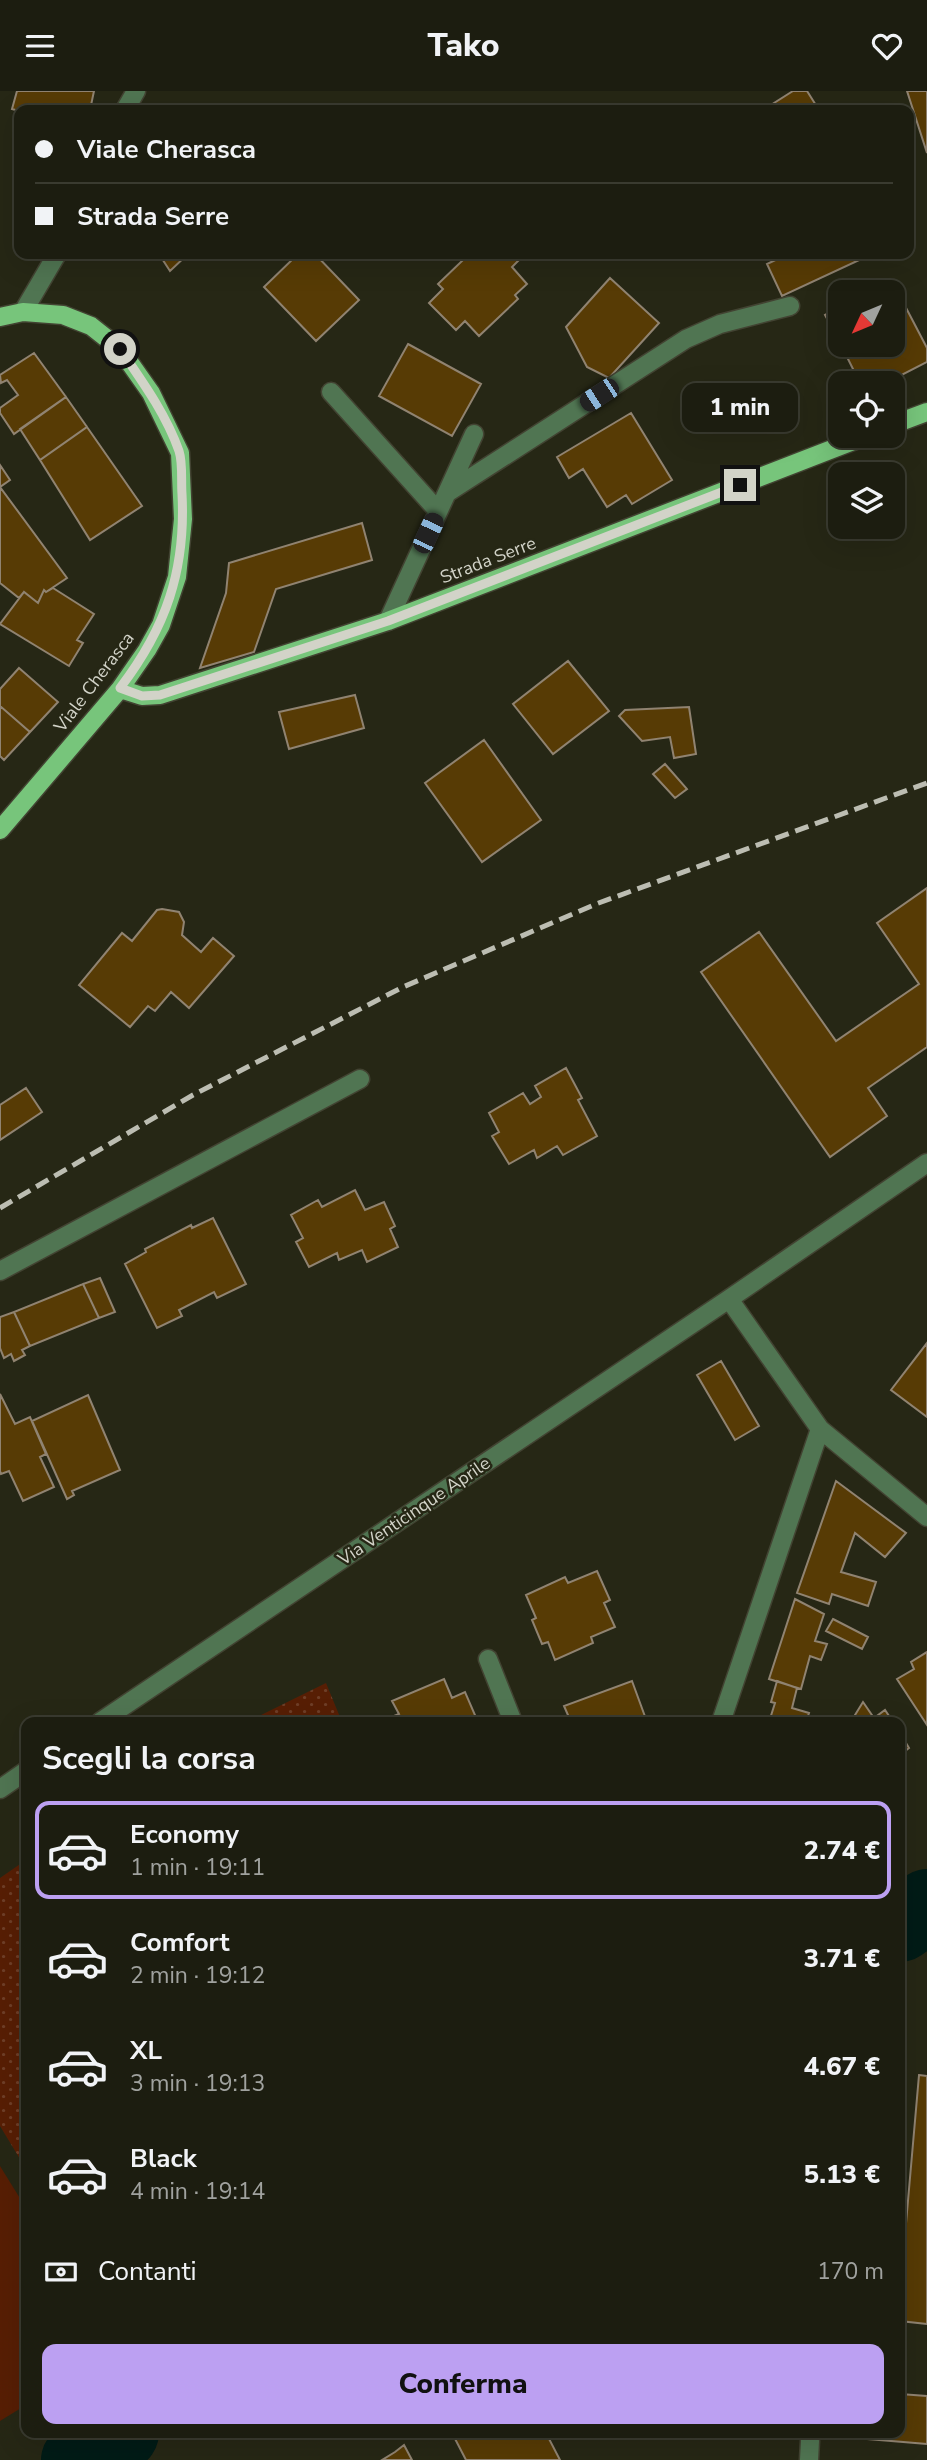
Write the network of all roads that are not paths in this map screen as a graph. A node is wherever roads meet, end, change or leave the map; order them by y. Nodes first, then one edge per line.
1 (54, 259) edge
2 (790, 306) dead end
3 (23, 312) junction
4 (0, 317) edge
5 (331, 392) dead end
6 (927, 412) edge
7 (905, 420) edge
8 (474, 434) dead end
9 (835, 448) edge
10 (447, 493) junction
11 (439, 511) junction
12 (388, 621) junction
13 (120, 688) junction
14 (0, 830) edge
15 (360, 1079) dead end
16 (927, 1163) edge
17 (0, 1271) edge
18 (729, 1299) junction
19 (820, 1429) junction
20 (927, 1517) edge
21 (488, 1659) dead end
22 (107, 1717) edge
23 (511, 1717) edge
24 (723, 1717) edge
25 (21, 1774) edge
26 (0, 1789) edge
27 (810, 2441) dead end
28 (809, 2460) edge

1 - 3 street
2 - 10 street
3 - 4 main road, Viale Cherasca
3 - 13 main road, Viale Cherasca
5 - 11 street
6 - 7 main road
8 - 10 street
9 - 12 main road, Strada Serre
10 - 11 street
11 - 12 street
12 - 13 main road, Strada Serre
13 - 14 main road, Viale Cherasca
15 - 17 street
16 - 18 street, Via Venticinque Aprile
18 - 19 street
18 - 22 street, Via Venticinque Aprile
19 - 20 street
19 - 24 street
21 - 23 street
25 - 26 street
27 - 28 street

